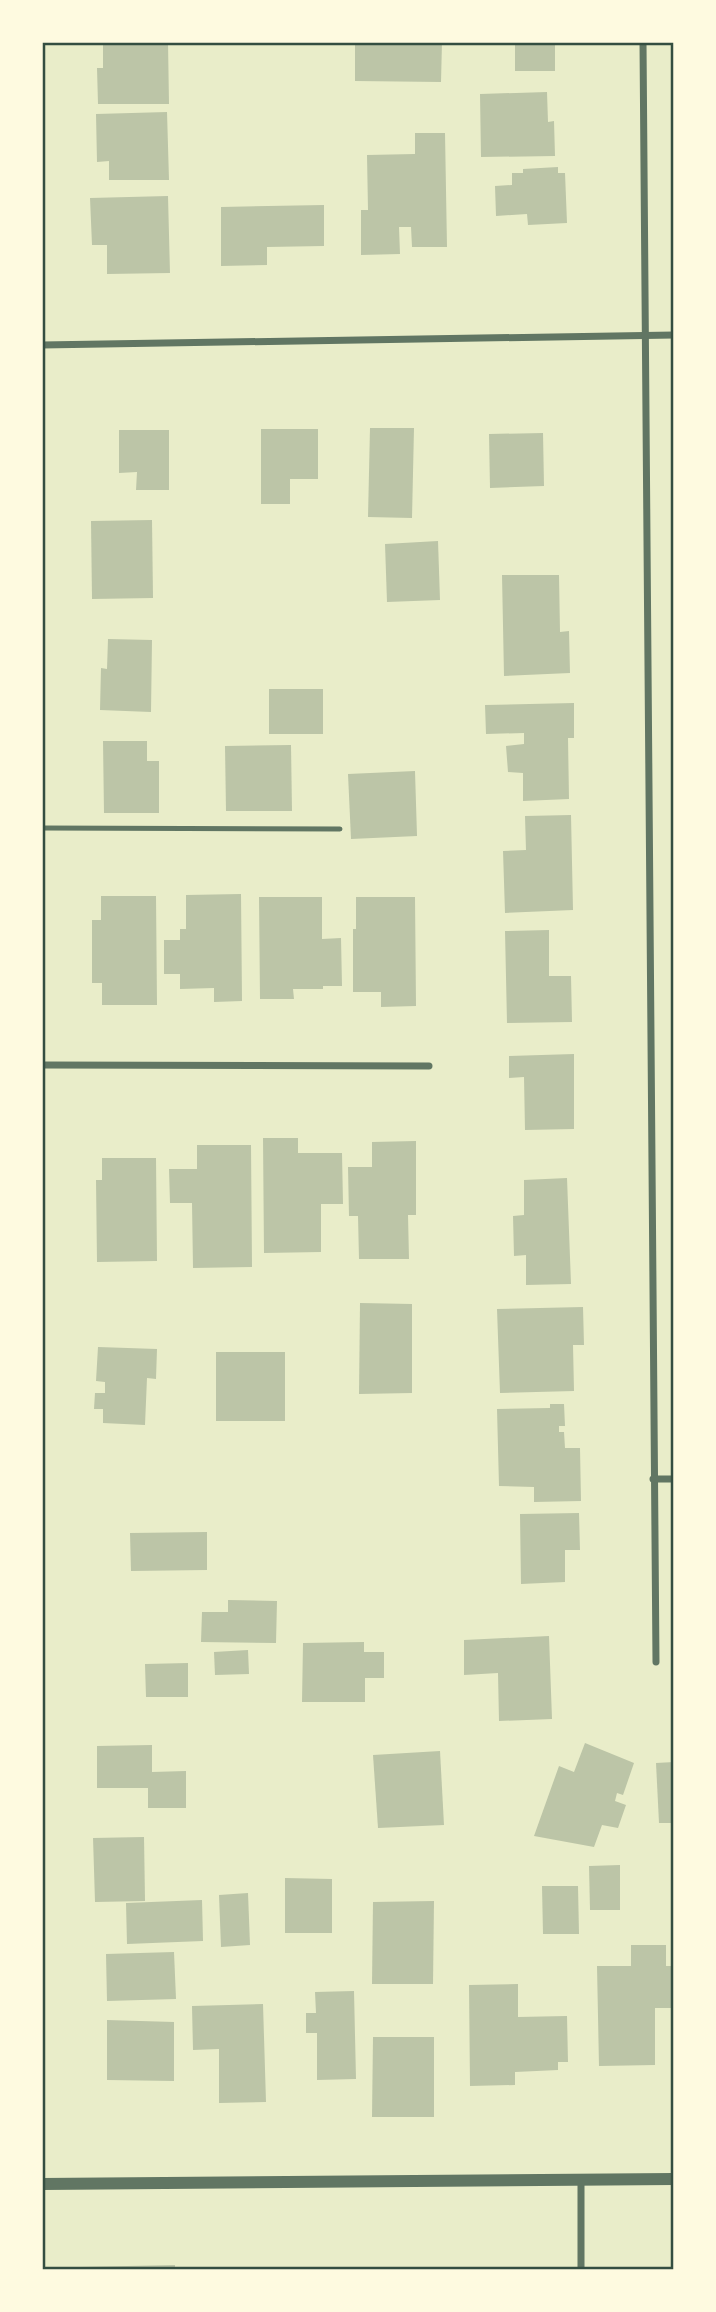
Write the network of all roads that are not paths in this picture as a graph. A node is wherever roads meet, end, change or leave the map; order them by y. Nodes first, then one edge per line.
1 (643, 42) edge
2 (674, 335) edge
3 (646, 336) junction
4 (42, 345) edge
5 (42, 828) edge
6 (340, 828) dead end
7 (42, 1065) edge
8 (429, 1066) dead end
9 (653, 1479) junction
10 (674, 1479) edge
11 (656, 1662) dead end
12 (674, 2179) edge
13 (581, 2181) junction
14 (42, 2184) edge
15 (580, 2270) edge

1 - 3 street
2 - 3 street
3 - 4 street
3 - 9 street
5 - 6 lane
7 - 8 street
9 - 10 street
9 - 11 street
12 - 13 street
13 - 14 street
13 - 15 street

